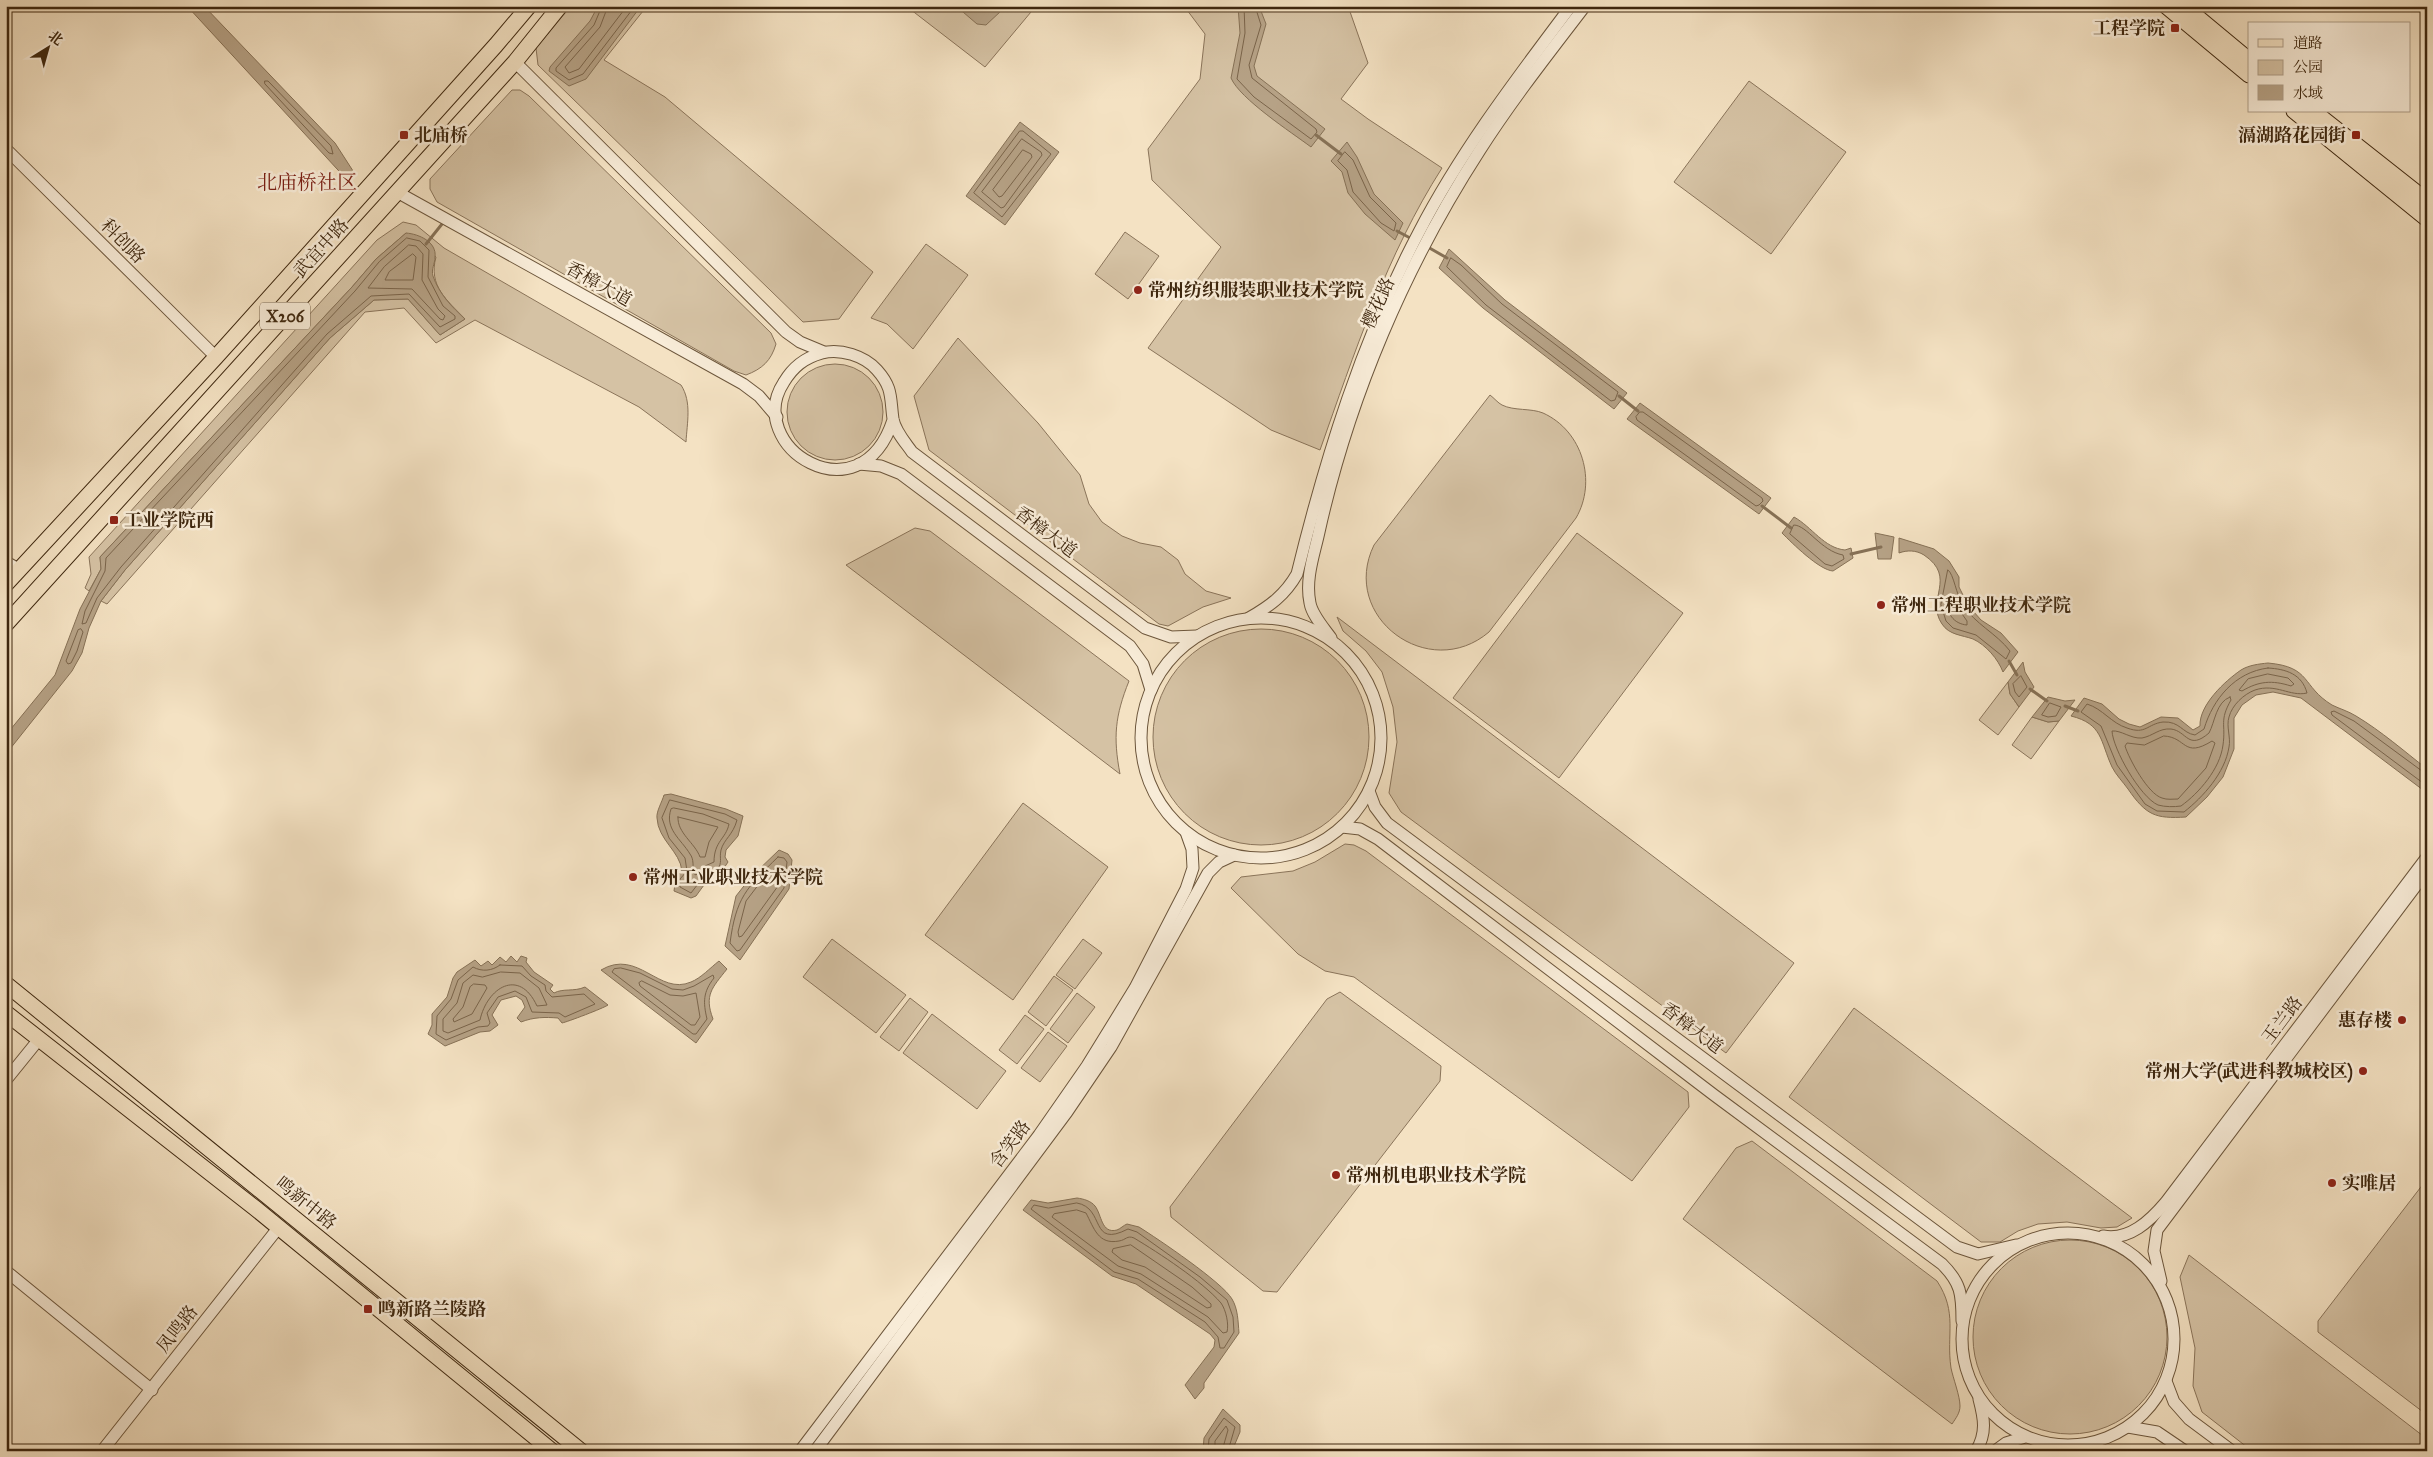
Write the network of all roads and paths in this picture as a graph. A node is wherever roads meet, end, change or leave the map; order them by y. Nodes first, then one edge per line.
1 (529, 6) edge
2 (560, 6) edge
3 (1572, 6) edge
4 (1585, 6) edge
5 (2166, 6) edge
6 (2184, 6) edge
7 (2248, 59) edge
8 (514, 62) junction
9 (2248, 73) edge
10 (2295, 112) edge
11 (2314, 112) edge
12 (6, 149) edge
13 (397, 192) junction
14 (2427, 200) edge
15 (2427, 219) edge
16 (1424, 233) junction
17 (1413, 255) junction
18 (824, 352) junction
19 (216, 357) junction
20 (777, 417) junction
21 (893, 420) junction
22 (859, 464) junction
23 (6, 562) edge
24 (20, 570) junction
25 (6, 584) edge
26 (1246, 620) junction
27 (6, 624) edge
28 (1199, 636) junction
29 (1337, 647) junction
30 (1151, 690) junction
31 (1369, 791) junction
32 (1342, 827) junction
33 (1186, 832) junction
34 (1234, 855) junction
35 (2427, 857) edge
36 (2427, 871) edge
37 (6, 984) edge
38 (6, 1013) edge
39 (40, 1038) junction
40 (6, 1080) edge
41 (279, 1227) junction
42 (2088, 1234) junction
43 (2016, 1245) junction
44 (6, 1271) edge
45 (2164, 1292) junction
46 (1962, 1321) junction
47 (2166, 1381) junction
48 (152, 1390) junction
49 (1977, 1395) junction
50 (2128, 1427) junction
51 (2025, 1437) junction
52 (102, 1451) edge
53 (552, 1451) edge
54 (581, 1451) edge
55 (800, 1451) edge
56 (815, 1451) edge
57 (1976, 1451) edge
58 (1995, 1451) edge
59 (2186, 1451) edge
60 (2232, 1451) edge

1 - 19 main road, 武宜中路 / X206
2 - 8 main road, 武宜中路 / X206
3 - 16 street, 樱花路
4 - 16 street, 樱花路
5 - 9 main road
6 - 7 main road
8 - 13 main road, 武宜中路 / X206
8 - 18 street
10 - 15 main road
11 - 14 main road
12 - 19 street, 科创路
13 - 20 street, 香樟大道
13 - 27 main road, 武宜中路 / X206
16 - 17 street, 樱花路
17 - 26 street, 樱花路
17 - 29 street, 樱花路
18 - 20 street
18 - 21 street
19 - 24 main road, 武宜中路 / X206
20 - 22 street
21 - 22 street
21 - 28 street, 香樟大道
22 - 30 street
23 - 24 street
24 - 25 main road, 武宜中路 / X206
26 - 28 street
26 - 29 street
28 - 30 street
29 - 31 street
30 - 33 street
31 - 32 street
31 - 43 street, 香樟大道
32 - 34 street
32 - 46 street
33 - 34 street
33 - 55 street, 含笑路
34 - 56 street, 含笑路
35 - 42 street, 玉兰路
36 - 45 street, 玉兰路
37 - 54 main road, 鸣新中路
38 - 39 main road, 鸣新中路
39 - 40 street
39 - 41 main road, 鸣新中路
41 - 48 street, 凤鸣路
41 - 53 main road, 鸣新中路
42 - 43 street
42 - 45 street
43 - 46 street
44 - 48 street
45 - 47 street
46 - 49 street
47 - 50 street
47 - 60 street
48 - 52 street, 凤鸣路
49 - 51 street
49 - 57 street
50 - 51 street
50 - 59 street
51 - 58 street

